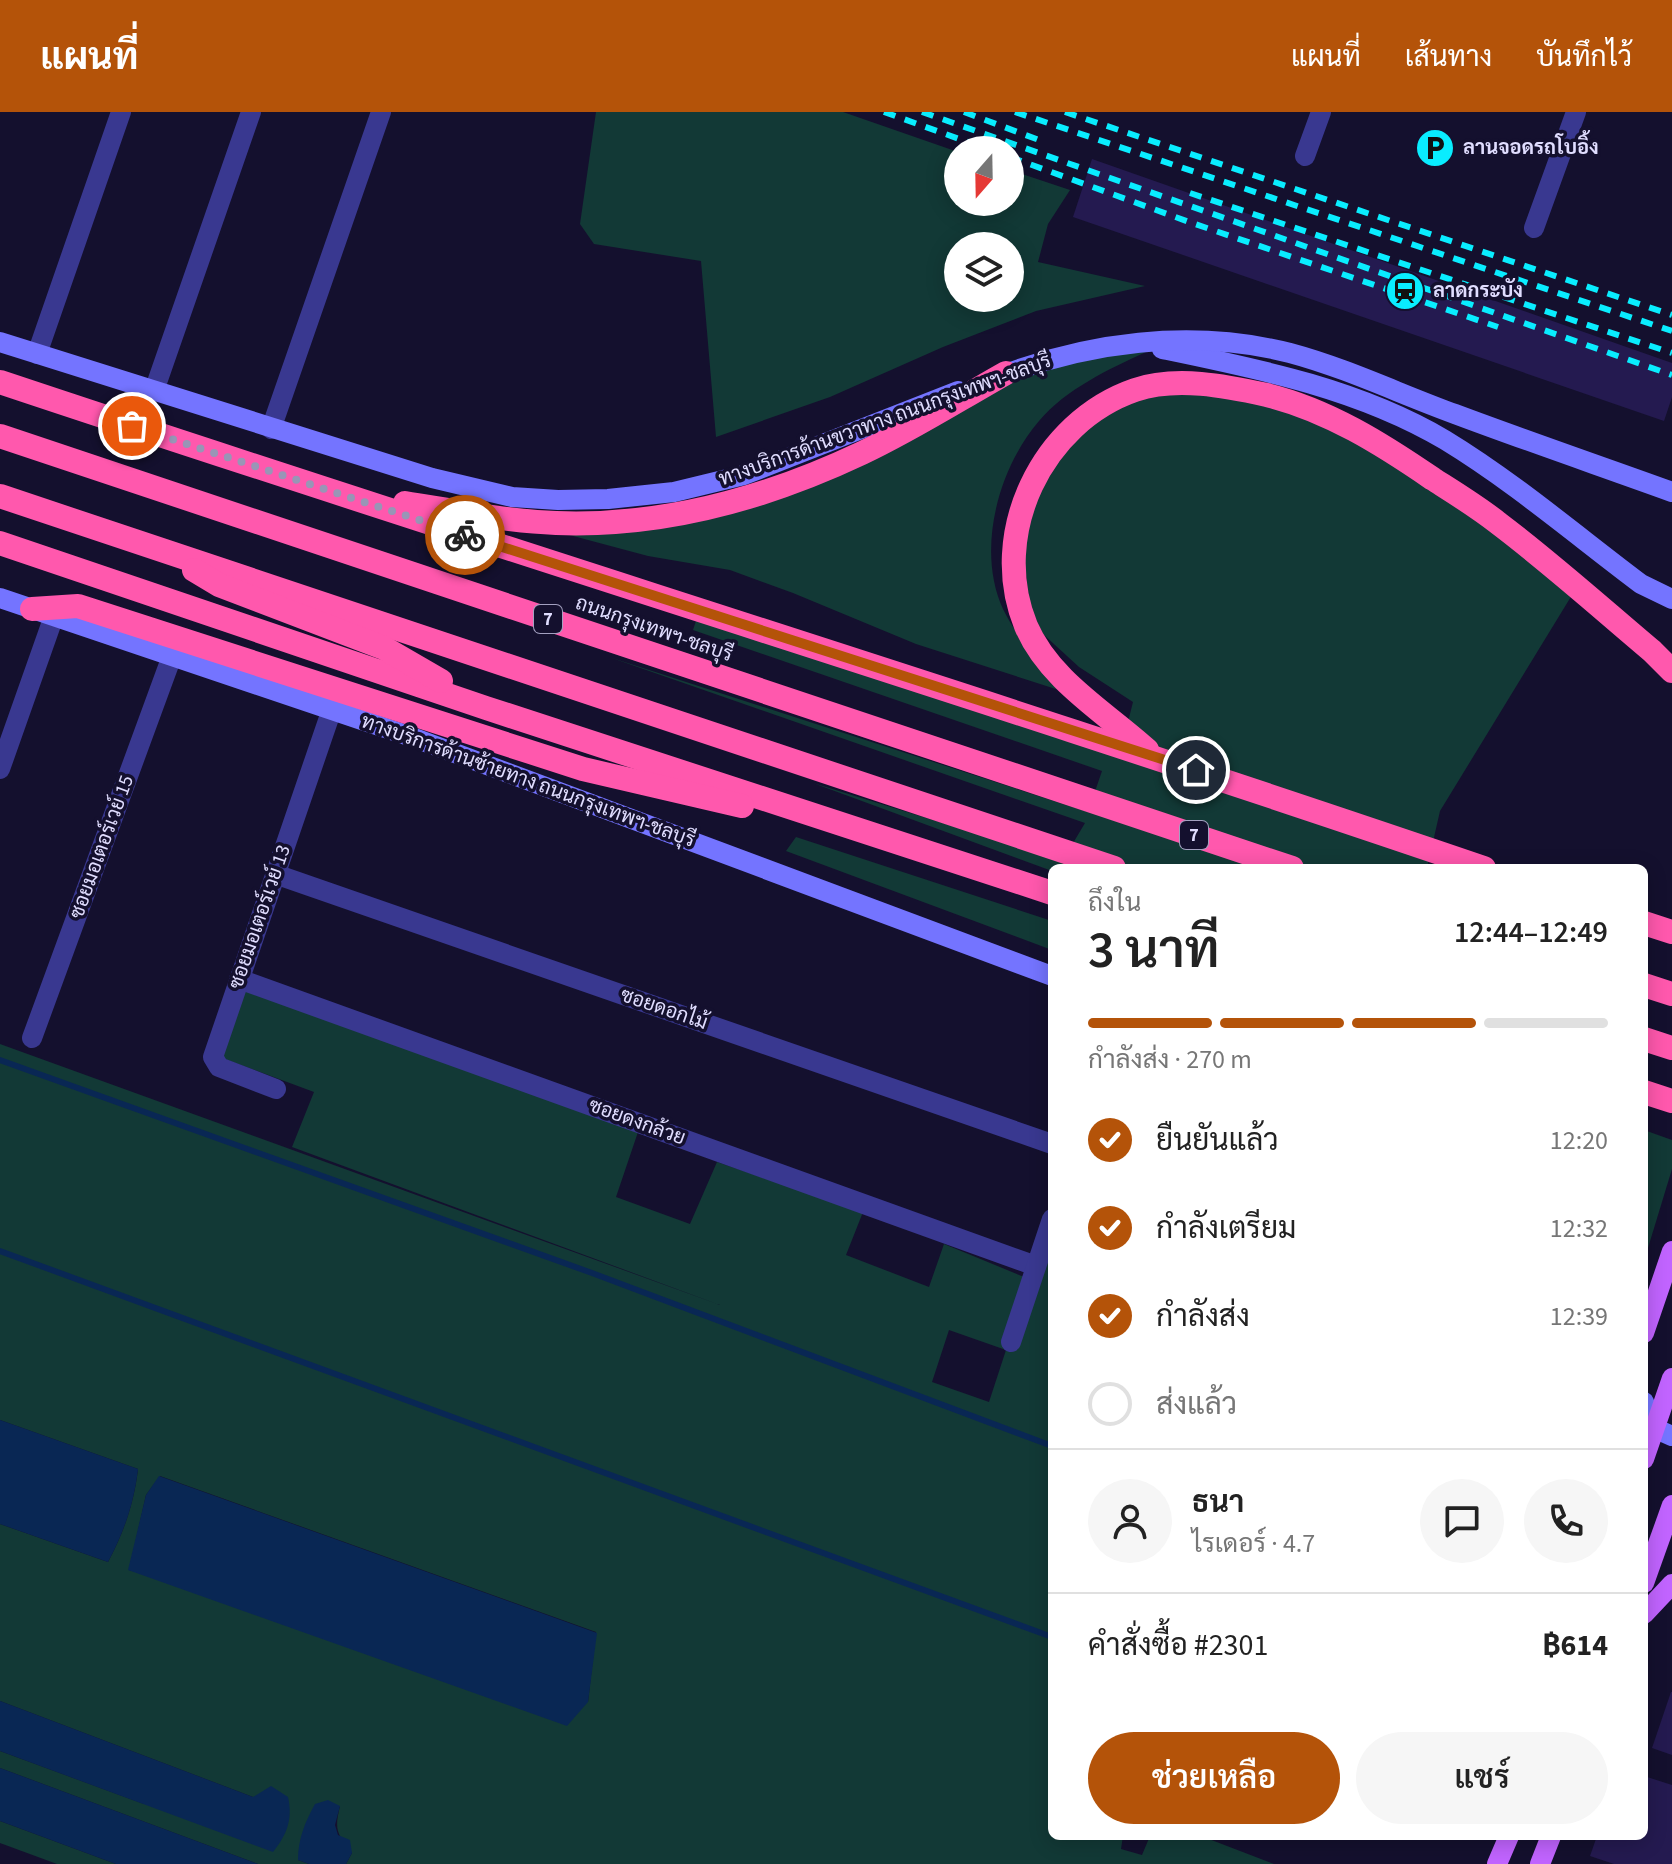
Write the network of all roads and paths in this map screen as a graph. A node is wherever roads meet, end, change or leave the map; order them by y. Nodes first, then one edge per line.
1 (121, 112) edge
2 (251, 112) edge
3 (381, 112) edge
4 (1321, 112) edge
5 (1576, 112) edge
6 (1305, 156) dead end
7 (1534, 228) dead end
8 (0, 342) edge
9 (1133, 343) junction
10 (37, 354) junction
11 (1006, 373) junction
12 (0, 382) edge
13 (154, 391) junction
14 (271, 429) junction
15 (0, 436) edge
16 (320, 489) junction
17 (1672, 492) edge
18 (0, 496) edge
19 (0, 543) edge
20 (179, 554) junction
21 (0, 598) edge
22 (1672, 599) edge
23 (43, 613) junction
24 (172, 656) junction
25 (1672, 671) edge
26 (486, 708) junction
27 (332, 709) junction
28 (1161, 758) junction
29 (0, 769) edge
30 (866, 832) junction
31 (1102, 864) edge
32 (1280, 864) edge
33 (1472, 864) edge
34 (275, 874) junction
35 (1048, 892) edge
36 (1648, 924) edge
37 (1672, 932) edge
38 (1048, 975) edge
39 (239, 979) junction
40 (1648, 986) edge
41 (1672, 994) edge
42 (32, 1038) dead end
43 (1648, 1040) edge
44 (1672, 1048) edge
45 (276, 1089) dead end
46 (1648, 1093) edge
47 (1672, 1101) edge
48 (1048, 1143) edge
49 (1048, 1231) edge
50 (1672, 1251) edge
51 (1036, 1266) junction
52 (1648, 1321) edge
53 (1011, 1342) dead end
54 (1672, 1378) edge
55 (1659, 1408) edge
56 (1663, 1432) edge
57 (1648, 1453) edge
58 (1672, 1505) edge
59 (1648, 1572) edge
60 (1672, 1584) edge
61 (1648, 1610) edge
62 (1507, 1840) edge
63 (1549, 1840) edge
64 (1497, 1864) edge
65 (1540, 1864) edge

1 - 10 street
2 - 13 street
3 - 14 street
4 - 6 street
5 - 7 street
8 - 10 main road, ทางบริการด้านขวาทาง ถนนกรุงเทพฯ-ชลบุรี
9 - 11 main road, ทางบริการด้านขวาทาง ถนนกรุงเทพฯ-ชลบุรี
9 - 17 main road, ทางบริการด้านขวาทาง ถนนกรุงเทพฯ-ชลบุรี
9 - 22 main road
10 - 13 main road, ทางบริการด้านขวาทาง ถนนกรุงเทพฯ-ชลบุรี
11 - 14 main road, ทางบริการด้านขวาทาง ถนนกรุงเทพฯ-ชลบุรี
11 - 16 highway
12 - 16 highway
13 - 14 main road, ทางบริการด้านขวาทาง ถนนกรุงเทพฯ-ชลบุรี
15 - 32 highway, ถนนกรุงเทพฯ-ชลบุรี / 7
16 - 28 highway
18 - 20 highway
19 - 26 highway
20 - 26 highway
20 - 31 highway
21 - 23 main road, ทางบริการด้านซ้ายทาง ถนนกรุงเทพฯ-ชลบุรี
23 - 24 main road, ทางบริการด้านซ้ายทาง ถนนกรุงเทพฯ-ชลบุรี
23 - 29 street
23 - 30 highway
24 - 27 main road, ทางบริการด้านซ้ายทาง ถนนกรุงเทพฯ-ชลบุรี
24 - 42 street, ซอยมอเตอร์เวย์ 15
25 - 28 highway
26 - 30 highway
27 - 34 street, ซอยมอเตอร์เวย์ 13
27 - 38 main road, ทางบริการด้านซ้ายทาง ถนนกรุงเทพฯ-ชลบุรี
28 - 33 highway
30 - 35 highway
34 - 39 street, ซอยมอเตอร์เวย์ 13
34 - 48 street, ซอยดอกไม้
36 - 37 highway
39 - 45 street, ซอยมอเตอร์เวย์ 13
39 - 51 street, ซอยดงกล้วย
40 - 41 highway
43 - 44 highway
46 - 47 highway
49 - 51 street
50 - 52 main road
51 - 53 street
54 - 55 main road
55 - 56 main road
56 - 57 main road
58 - 59 main road
60 - 61 main road
62 - 64 main road
63 - 65 main road

